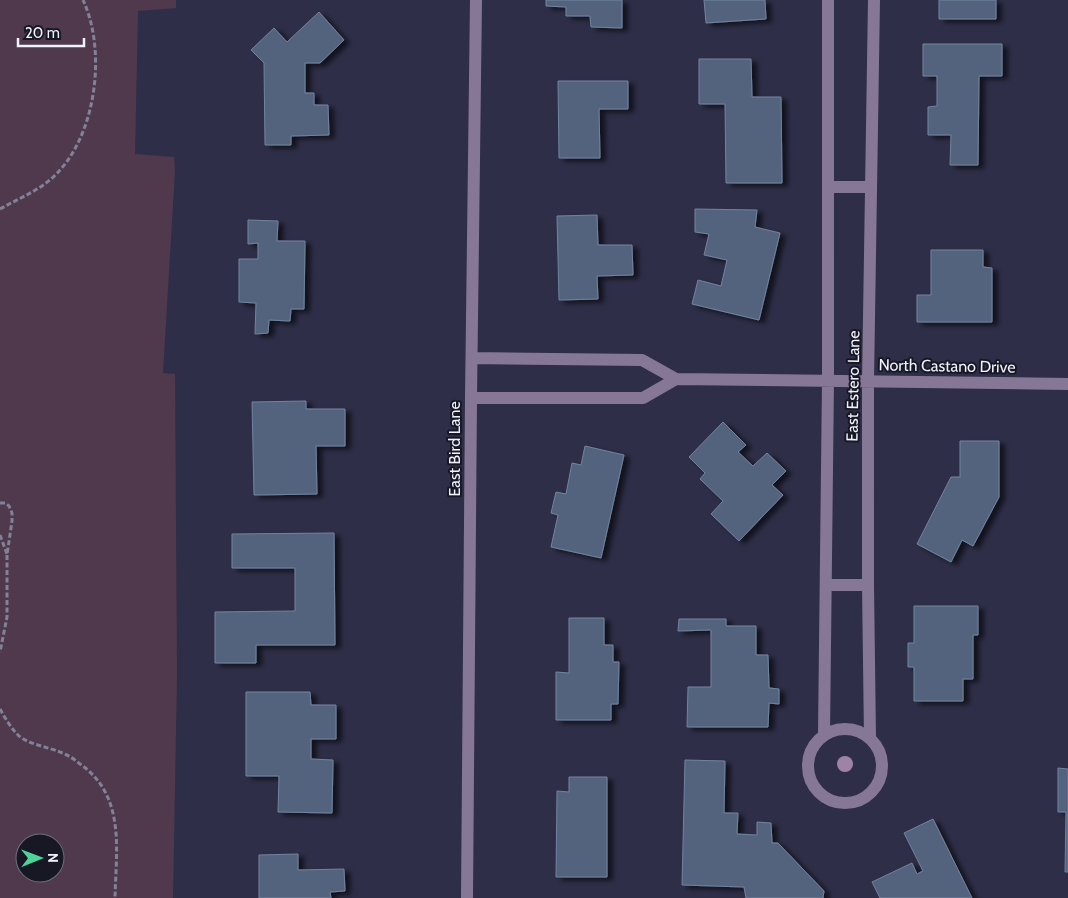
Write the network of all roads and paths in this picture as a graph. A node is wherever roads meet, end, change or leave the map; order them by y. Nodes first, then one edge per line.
1 (83, 0) edge
2 (476, 0) edge
3 (828, 0) edge
4 (874, 0) edge
5 (828, 187) junction
6 (871, 187) junction
7 (0, 209) edge
8 (472, 358) junction
9 (676, 379) junction
10 (828, 380) junction
11 (868, 381) junction
12 (1068, 384) edge
13 (470, 398) junction
14 (0, 503) edge
15 (0, 535) edge
16 (7, 555) junction
17 (826, 585) junction
18 (868, 585) junction
19 (6, 628) junction
20 (0, 636) edge
21 (0, 652) edge
22 (0, 710) edge
23 (0, 715) edge
24 (5, 717) junction
25 (824, 734) junction
26 (870, 738) junction
27 (115, 898) edge
28 (467, 898) edge

1 - 7 path
2 - 8 street, East Bird Lane
3 - 5 street, East Estero Lane
4 - 6 street, East Estero Lane
5 - 6 street
5 - 10 street, East Estero Lane
6 - 11 street, East Estero Lane
8 - 9 street, North Castano Drive
8 - 13 street, East Bird Lane
9 - 10 street, North Castano Drive
9 - 13 street
10 - 11 street, North Castano Drive
10 - 17 street, East Estero Lane
11 - 12 street, North Castano Drive
11 - 18 street, East Estero Lane
13 - 28 street, East Bird Lane
14 - 16 path
15 - 16 path
16 - 19 path
17 - 18 street
17 - 25 street, East Estero Lane
18 - 26 street, East Estero Lane
19 - 20 path
19 - 21 path
22 - 24 path
23 - 24 path
24 - 27 path
25 - 26 street
25 - 26 street

